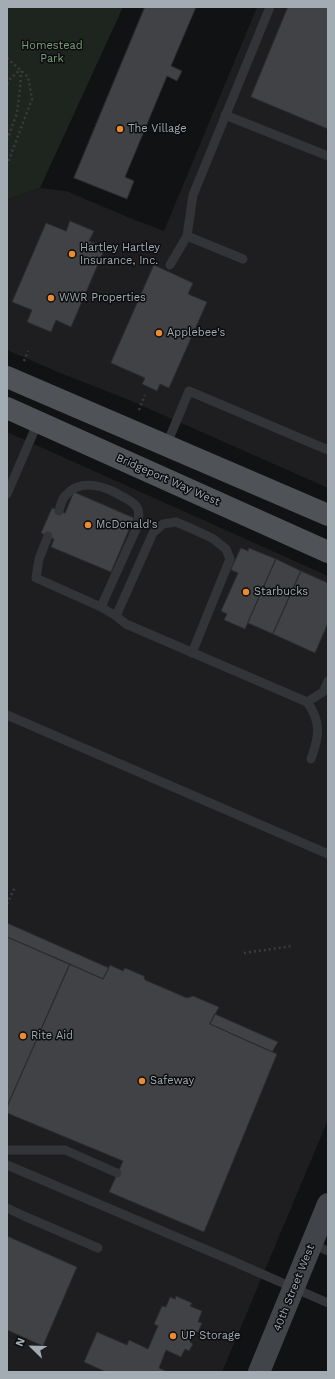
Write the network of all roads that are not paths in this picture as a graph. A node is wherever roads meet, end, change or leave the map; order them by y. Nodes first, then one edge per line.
1 (270, 7) edge
2 (225, 116) junction
3 (328, 156) edge
4 (187, 236) junction
5 (243, 259) dead end
6 (170, 265) dead end
7 (7, 377) edge
8 (7, 408) edge
9 (38, 422) junction
10 (166, 446) junction
11 (328, 450) edge
12 (7, 494) edge
13 (58, 510) dead end
14 (328, 516) edge
15 (48, 536) dead end
16 (328, 552) edge
17 (101, 606) junction
18 (116, 616) junction
19 (192, 653) junction
20 (328, 681) edge
21 (326, 693) edge
22 (307, 702) junction
23 (7, 715) edge
24 (311, 759) dead end
25 (328, 854) edge
26 (7, 1150) edge
27 (7, 1166) edge
28 (117, 1173) dead end
29 (328, 1204) edge
30 (7, 1208) edge
31 (320, 1247) edge
32 (98, 1248) dead end
33 (294, 1288) junction
34 (328, 1303) edge
35 (259, 1372) edge

1 - 2 lane
2 - 3 lane
2 - 4 lane
4 - 5 lane
4 - 6 lane
7 - 10 main road
8 - 9 main road, Bridgeport Way West
9 - 12 lane
9 - 16 main road, Bridgeport Way West
10 - 11 lane
10 - 14 main road
13 - 17 lane
15 - 17 lane
17 - 18 lane
18 - 19 lane
18 - 19 lane
19 - 22 lane
20 - 21 lane
21 - 22 lane
22 - 24 lane
23 - 25 lane
26 - 28 lane
27 - 33 lane
29 - 31 street, 40th Street West
30 - 32 lane
31 - 33 street, 40th Street West
33 - 34 lane
33 - 35 street, 40th Street West

